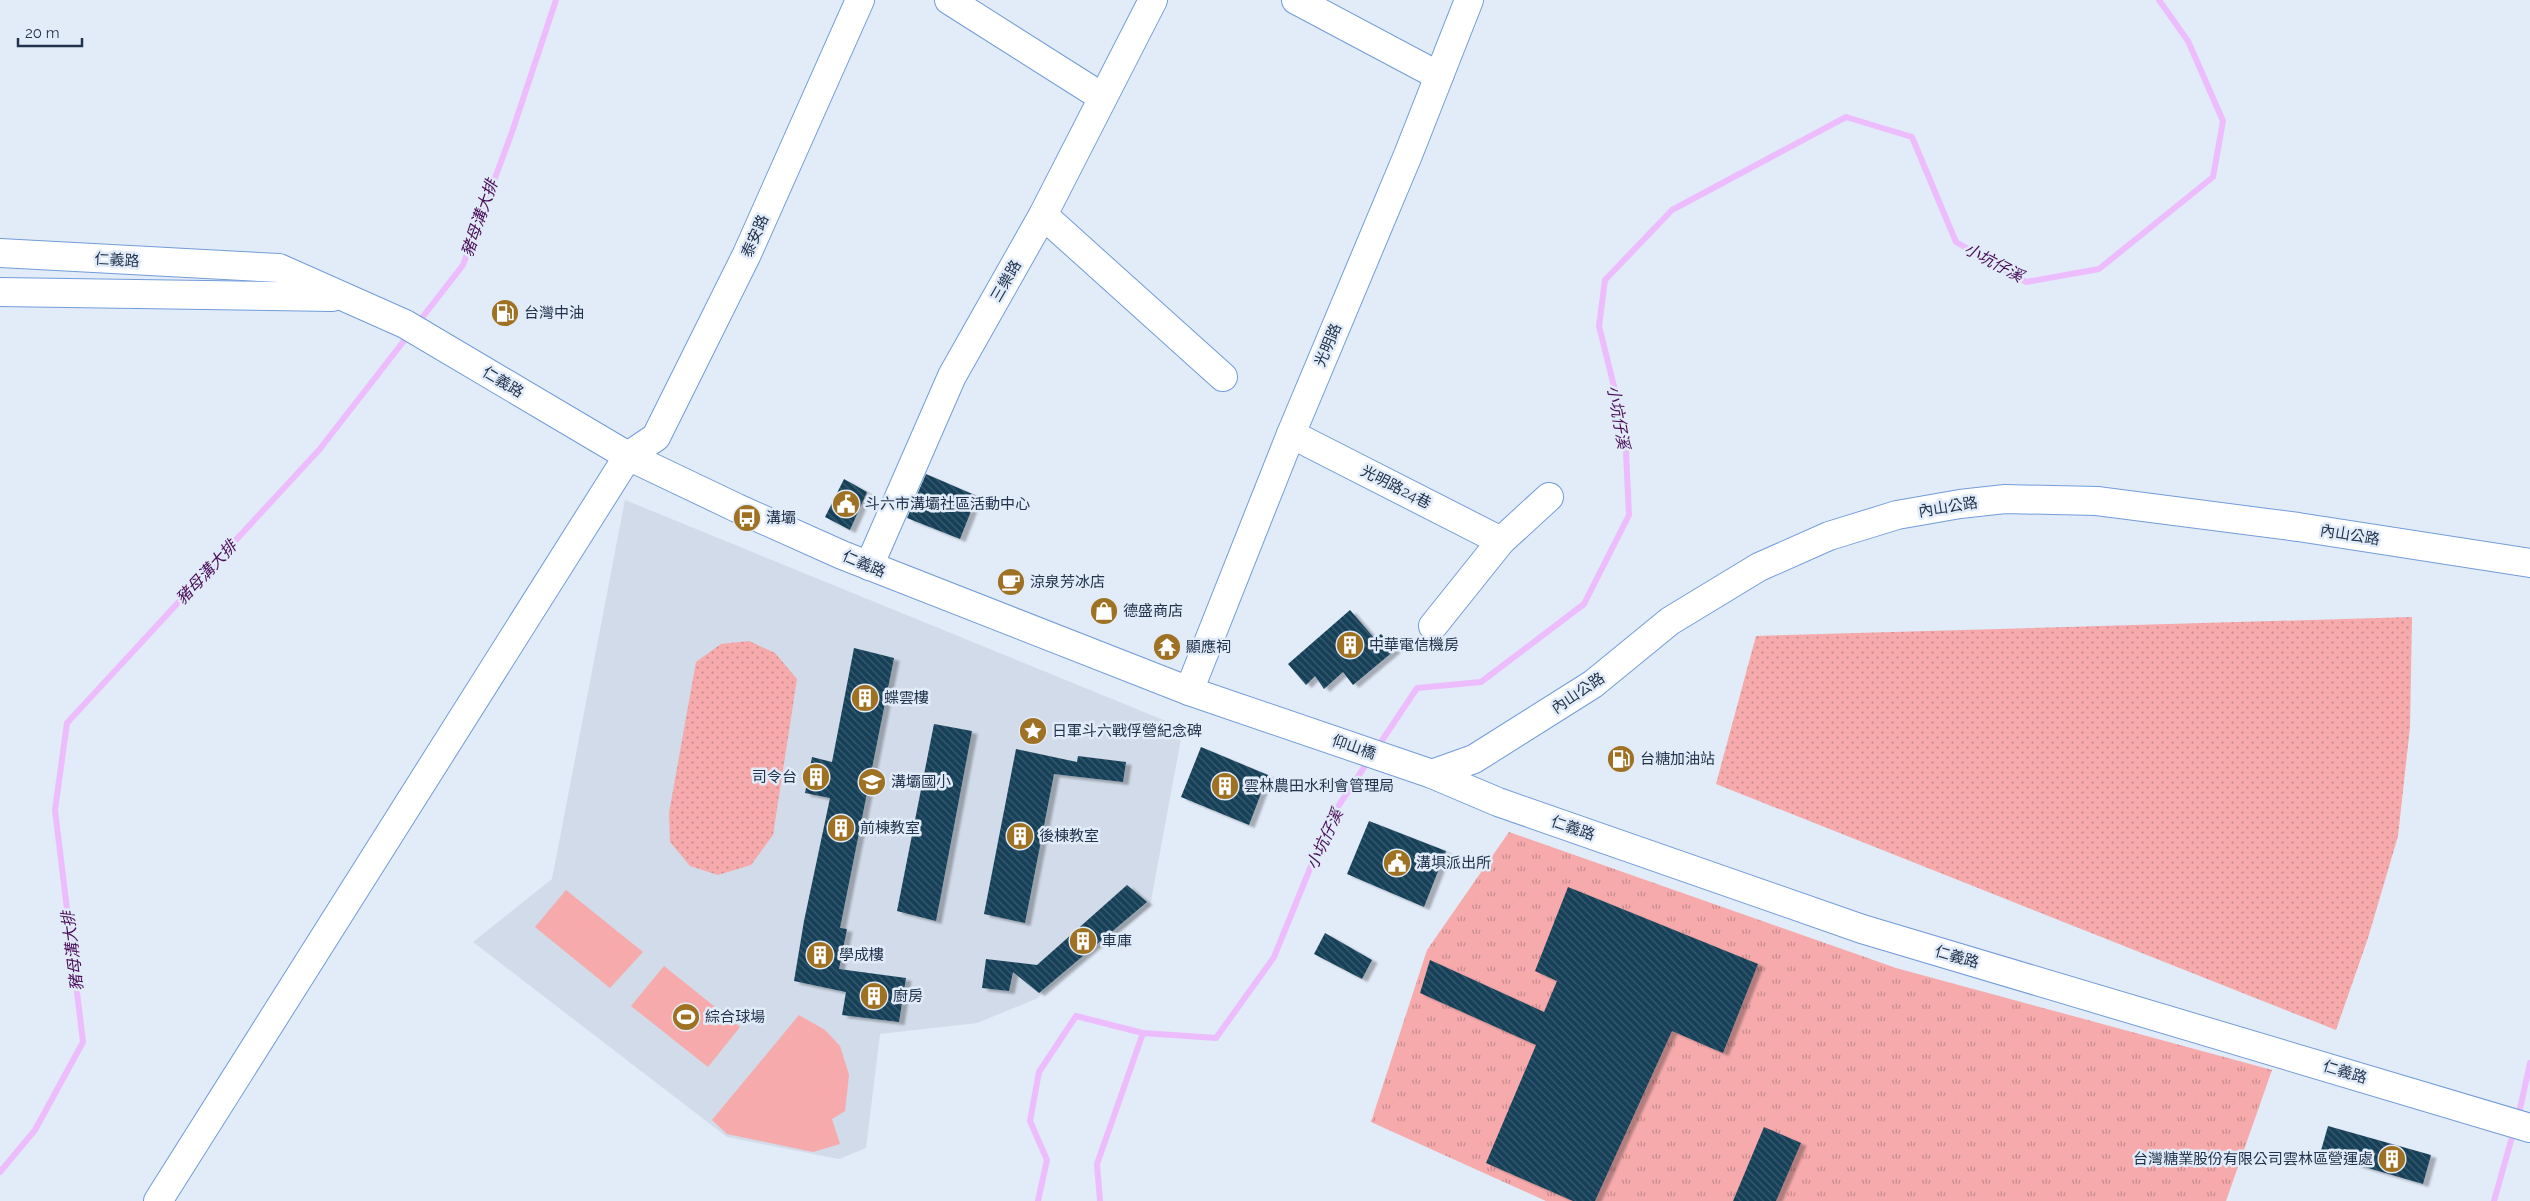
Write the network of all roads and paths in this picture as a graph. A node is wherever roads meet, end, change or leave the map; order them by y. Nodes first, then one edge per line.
1 (860, 0) edge
2 (949, 0) edge
3 (1153, 0) edge
4 (1296, 0) edge
5 (1469, 0) edge
6 (1440, 76) junction
7 (1102, 97) junction
8 (1044, 215) junction
9 (0, 253) edge
10 (4, 293) edge
11 (348, 298) junction
12 (1223, 377) dead end
13 (1291, 434) junction
14 (628, 456) junction
15 (1549, 496) dead end
16 (1501, 541) junction
17 (2530, 563) edge
18 (869, 566) junction
19 (1433, 626) dead end
20 (1189, 691) junction
21 (1316, 734) joint
22 (1392, 761) joint
23 (1432, 774) junction
24 (2530, 1128) edge
25 (158, 1201) edge

1 - 14 street, 泰安路
2 - 7 street
3 - 7 street, 三樂路
4 - 6 street
5 - 6 street, 光明路
6 - 13 street, 光明路
7 - 8 street, 三樂路
8 - 12 street
8 - 18 street, 三樂路
9 - 11 street, 仁義路
10 - 11 street, 仁義路
11 - 14 street, 仁義路
13 - 16 street, 光明路24巷
13 - 20 street, 光明路
14 - 18 street, 仁義路
14 - 25 street
15 - 16 street
16 - 19 street
17 - 23 street, 內山公路
18 - 20 street, 仁義路
20 - 21 street, 仁義路
21 - 22 street, 仰山橋
22 - 23 street, 仁義路
23 - 24 street, 仁義路

